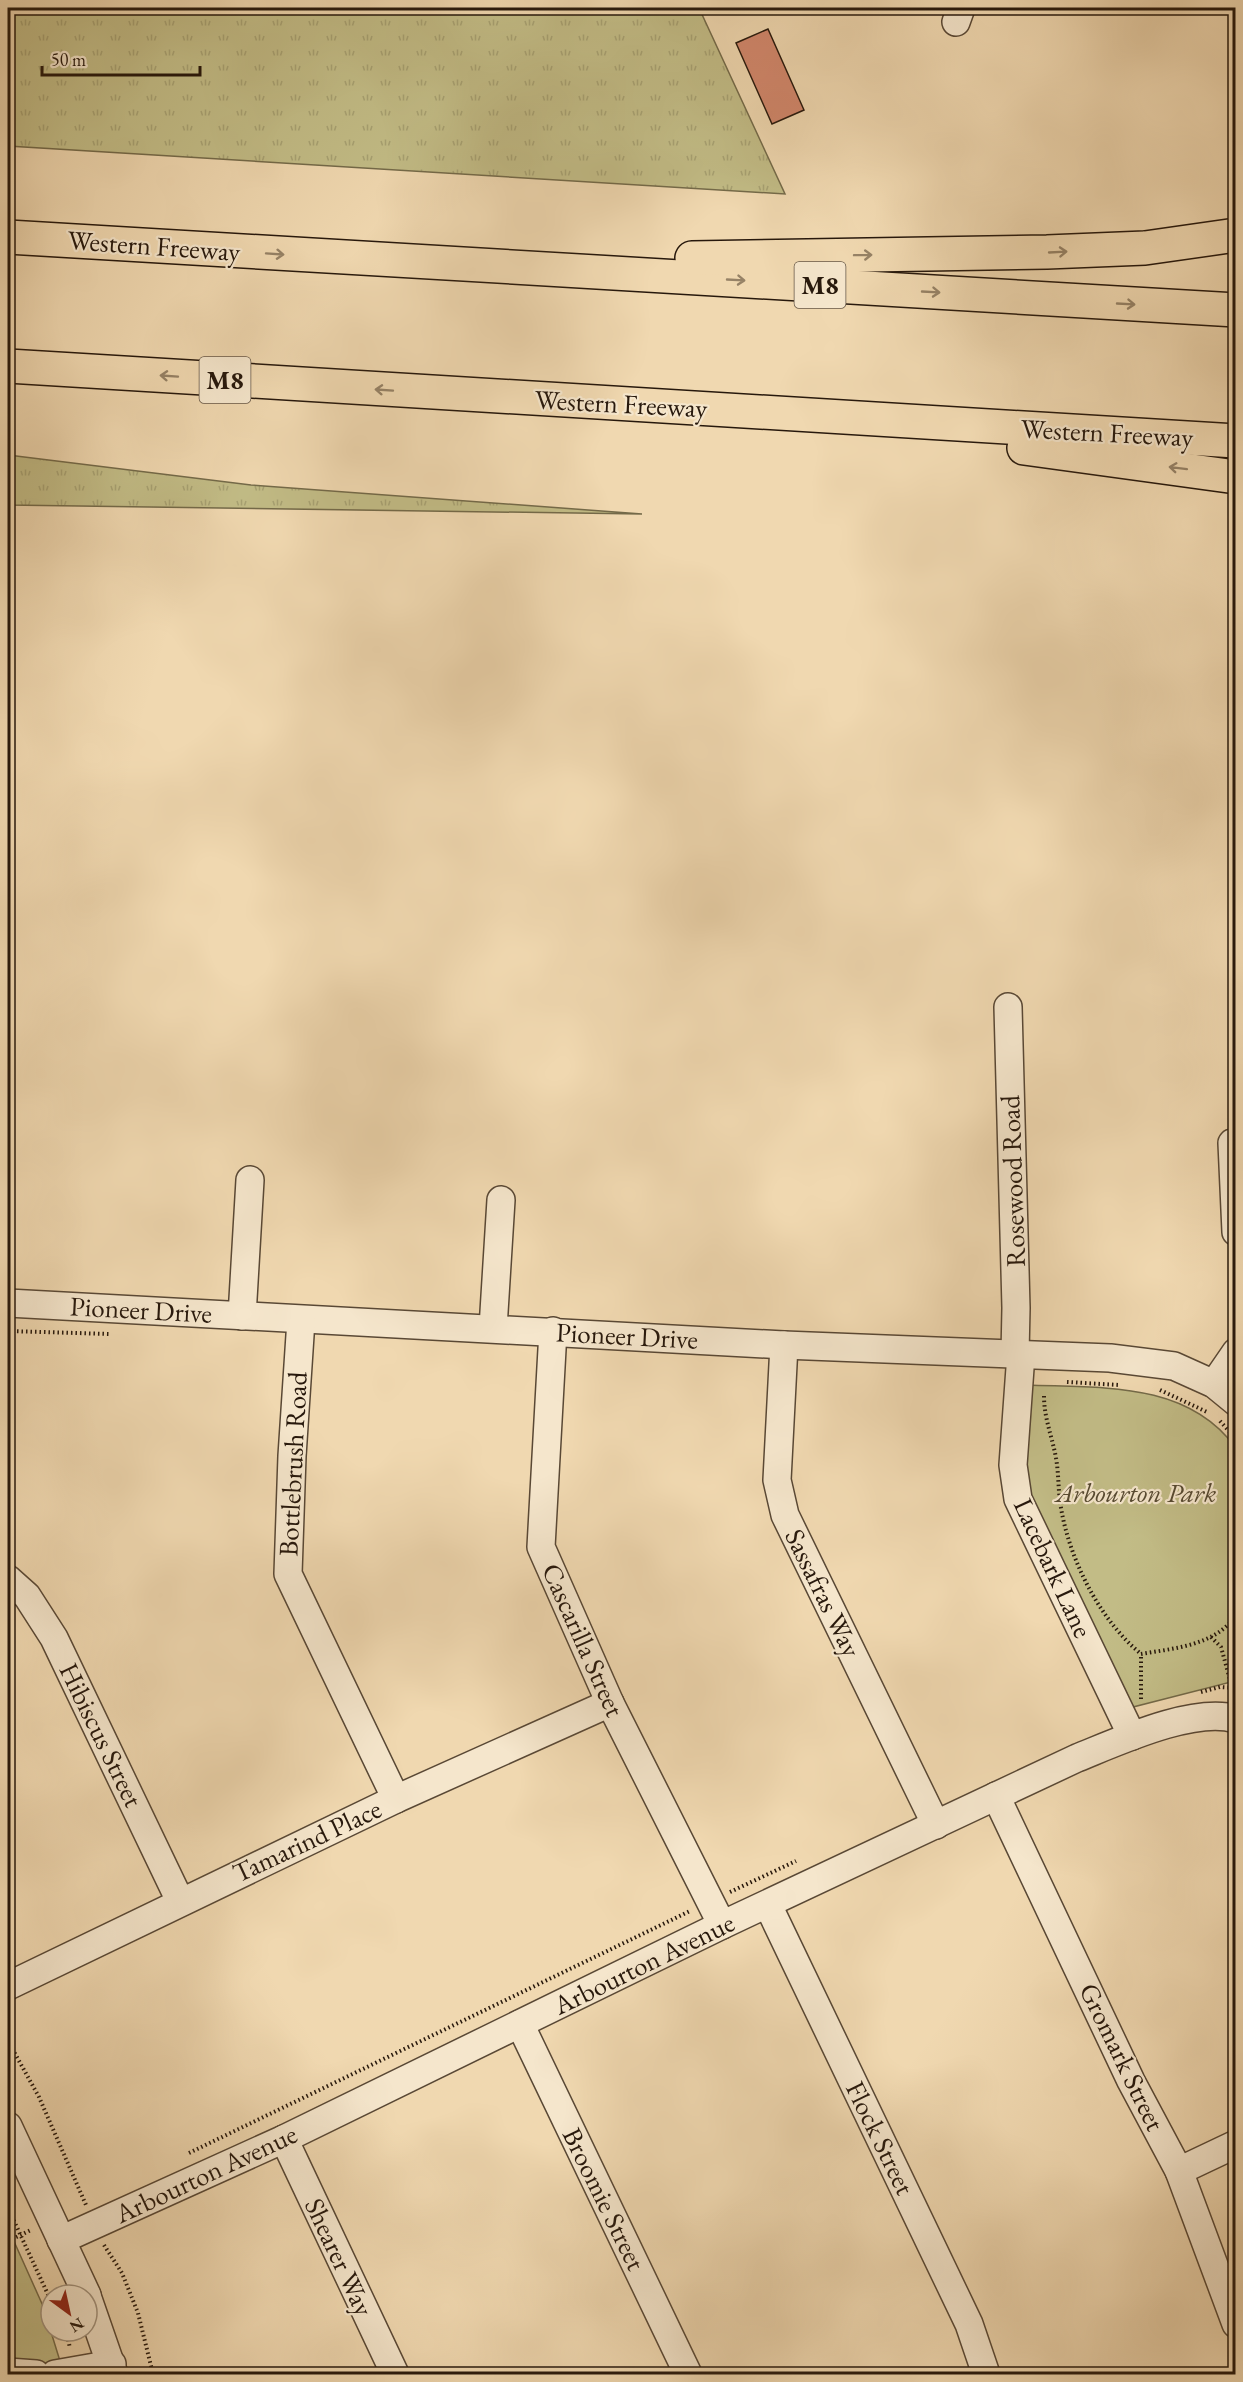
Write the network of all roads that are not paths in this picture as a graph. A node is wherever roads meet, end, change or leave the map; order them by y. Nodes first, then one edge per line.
1 (1236, 235) edge
2 (8, 237) edge
3 (405, 262) junction
4 (1236, 310) edge
5 (8, 366) edge
6 (442, 393) junction
7 (1236, 441) edge
8 (1236, 477) edge
9 (1008, 1007) dead end
10 (1232, 1143) dead end
11 (250, 1180) dead end
12 (501, 1200) dead end
13 (1236, 1232) edge
14 (8, 1303) edge
15 (242, 1316) junction
16 (301, 1320) junction
17 (493, 1328) junction
18 (553, 1331) junction
19 (784, 1345) junction
20 (1236, 1352) edge
21 (1027, 1355) junction
22 (1214, 1384) junction
23 (1236, 1402) edge
24 (8, 1580) edge
25 (610, 1703) junction
26 (1236, 1719) edge
27 (1132, 1736) junction
28 (996, 1796) junction
29 (396, 1799) junction
30 (936, 1825) junction
31 (180, 1901) junction
32 (768, 1905) junction
33 (722, 1925) junction
34 (8, 1986) edge
35 (520, 2024) junction
36 (8, 2126) edge
37 (284, 2139) junction
38 (1236, 2144) edge
39 (1179, 2171) junction
40 (61, 2240) junction
41 (81, 2283) edge
42 (1236, 2324) edge
43 (99, 2330) edge
44 (113, 2369) edge
45 (8, 2372) edge
46 (36, 2374) edge
47 (55, 2374) edge
48 (395, 2374) edge
49 (688, 2374) edge
50 (986, 2374) edge

3 -> 1 highway
2 -> 3 highway, Western Freeway / M8
3 -> 4 highway, Western Freeway / M8
6 -> 5 highway, Western Freeway / M8
6 - 7 highway, Western Freeway / M8
8 -> 6 highway
9 - 21 street, Rosewood Road
10 - 13 street
11 - 15 street
12 - 17 street
14 - 15 street, Pioneer Drive
15 - 16 street, Pioneer Drive
16 - 17 street, Pioneer Drive
16 - 29 street, Bottlebrush Road
17 - 18 street, Pioneer Drive
18 - 19 street, Pioneer Drive
18 - 25 street, Cascarilla Street
19 - 21 street, Pioneer Drive
19 - 30 street, Sassafras Way
20 - 22 street
21 - 22 street, Pioneer Drive
21 - 27 street, Lacebark Lane
22 - 23 street, Pioneer Drive
24 - 31 street, Hibiscus Street
25 - 29 street, Tamarind Place
25 - 33 street, Cascarilla Street
26 - 27 street, Arbourton Avenue
27 - 28 street, Arbourton Avenue
28 - 30 street, Arbourton Avenue
28 - 39 street, Gromark Street
29 - 31 street, Tamarind Place
30 - 32 street, Arbourton Avenue
31 - 34 street, Tamarind Place
32 - 33 street, Arbourton Avenue
32 - 50 street, Flock Street
33 - 35 street, Arbourton Avenue
35 - 37 street, Arbourton Avenue
35 - 49 street, Broomie Street
36 - 40 street
37 - 40 street, Arbourton Avenue
37 - 48 street, Shearer Way
38 - 39 street
39 - 42 street, Gromark Street
40 - 41 street
43 - 44 street
44 - 47 street
45 - 46 street

